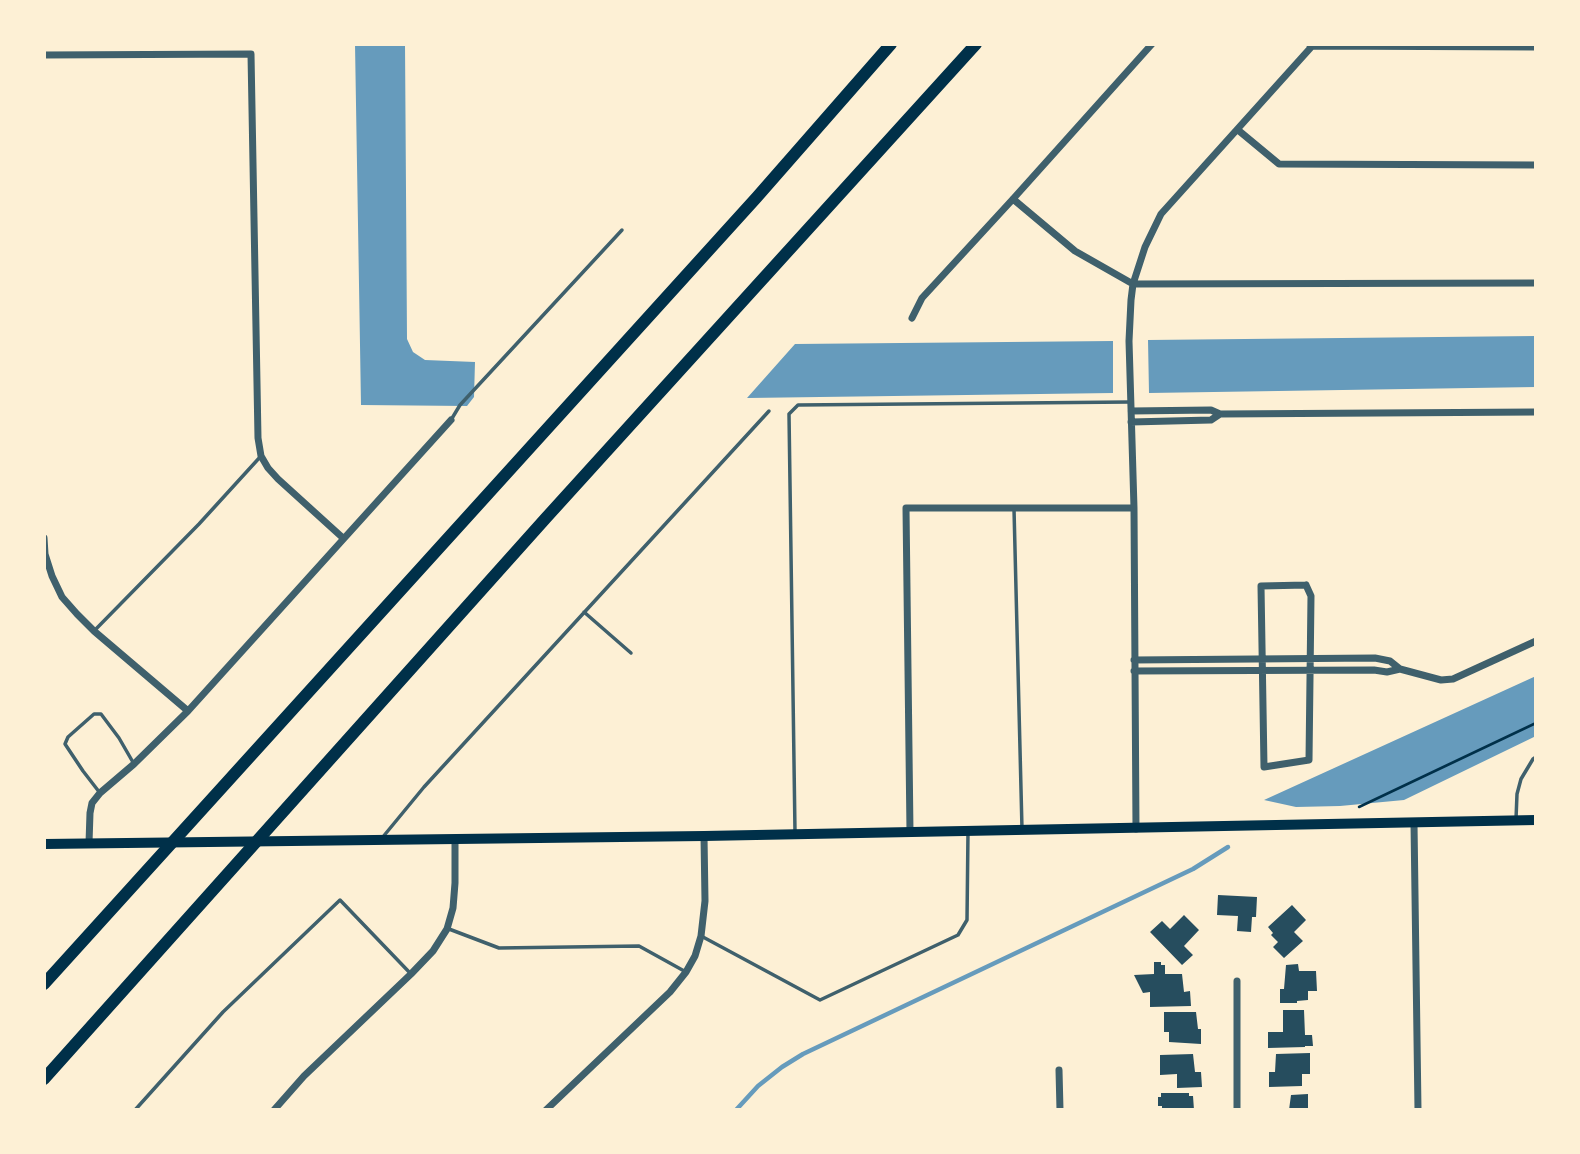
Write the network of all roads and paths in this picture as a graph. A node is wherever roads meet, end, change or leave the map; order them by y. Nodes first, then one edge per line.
1 (891, 44) edge
2 (976, 44) edge
3 (1152, 44) edge
4 (1312, 45) edge
5 (1536, 47) edge
6 (44, 55) edge
7 (1238, 130) junction
8 (1536, 165) edge
9 (1013, 199) junction
10 (622, 230) dead end
11 (1536, 283) edge
12 (1133, 284) junction
13 (912, 318) dead end
14 (1130, 401) junction
15 (769, 411) dead end
16 (1131, 411) junction
17 (1536, 412) edge
18 (1220, 414) junction
19 (451, 420) joint
20 (1131, 422) junction
21 (261, 456) junction
22 (1134, 508) junction
23 (1014, 509) junction
24 (44, 538) edge
25 (343, 538) junction
26 (584, 612) junction
27 (94, 631) junction
28 (1536, 641) edge
29 (631, 653) dead end
30 (1263, 659) junction
31 (1310, 659) junction
32 (1134, 660) junction
33 (1400, 669) junction
34 (1263, 670) junction
35 (1310, 670) junction
36 (1134, 671) junction
37 (187, 711) junction
38 (1536, 723) edge
39 (1536, 757) edge
40 (134, 764) junction
41 (100, 793) junction
42 (1359, 807) dead end
43 (1536, 820) edge
44 (1516, 821) junction
45 (1413, 823) junction
46 (1136, 829) junction
47 (1022, 830) junction
48 (968, 831) junction
49 (910, 832) junction
50 (795, 834) junction
51 (704, 836) junction
52 (455, 839) junction
53 (381, 840) junction
54 (89, 843) junction
55 (44, 844) edge
56 (447, 929) junction
57 (701, 936) junction
58 (686, 972) junction
59 (411, 974) junction
60 (1237, 981) dead end
61 (44, 984) edge
62 (1059, 1070) dead end
63 (44, 1079) edge
64 (135, 1110) edge
65 (274, 1110) edge
66 (546, 1110) edge
67 (1059, 1110) edge
68 (1237, 1110) edge
69 (1418, 1110) edge

1 - 61 highway
2 - 63 highway
3 - 9 street
4 - 5 street
4 - 7 street
6 - 21 street
7 - 8 street
7 - 12 street
9 - 12 street
9 - 13 street
10 - 19 lane
11 - 12 street
12 - 14 street
14 - 16 street
14 - 50 lane
15 - 26 lane
16 - 18 street
16 - 20 street
17 - 18 street
18 - 20 street
19 - 25 street
20 - 22 street
21 - 25 street
21 - 27 lane
22 - 23 street
22 - 32 street
23 - 47 lane
23 - 49 street
24 - 27 street
25 - 37 street
26 - 29 lane
26 - 53 lane
27 - 37 street
28 - 33 street
30 - 31 street
30 - 31 street
30 - 32 street
30 - 34 street
31 - 33 street
31 - 35 street
32 - 36 street
33 - 35 street
34 - 35 street
34 - 35 street
34 - 36 street
36 - 46 street
37 - 40 street
38 - 42 path
39 - 44 lane
40 - 41 street
40 - 41 lane
41 - 54 street
43 - 44 main road
44 - 45 main road
45 - 46 main road
45 - 69 street
46 - 47 main road
47 - 48 main road
48 - 49 main road
48 - 57 lane
49 - 50 main road
50 - 51 main road
51 - 52 main road
51 - 57 street
52 - 53 main road
52 - 56 street
53 - 54 main road
54 - 55 main road
56 - 58 lane
56 - 59 street
57 - 58 street
58 - 66 street
59 - 64 lane
59 - 65 street
60 - 68 street
62 - 67 street

